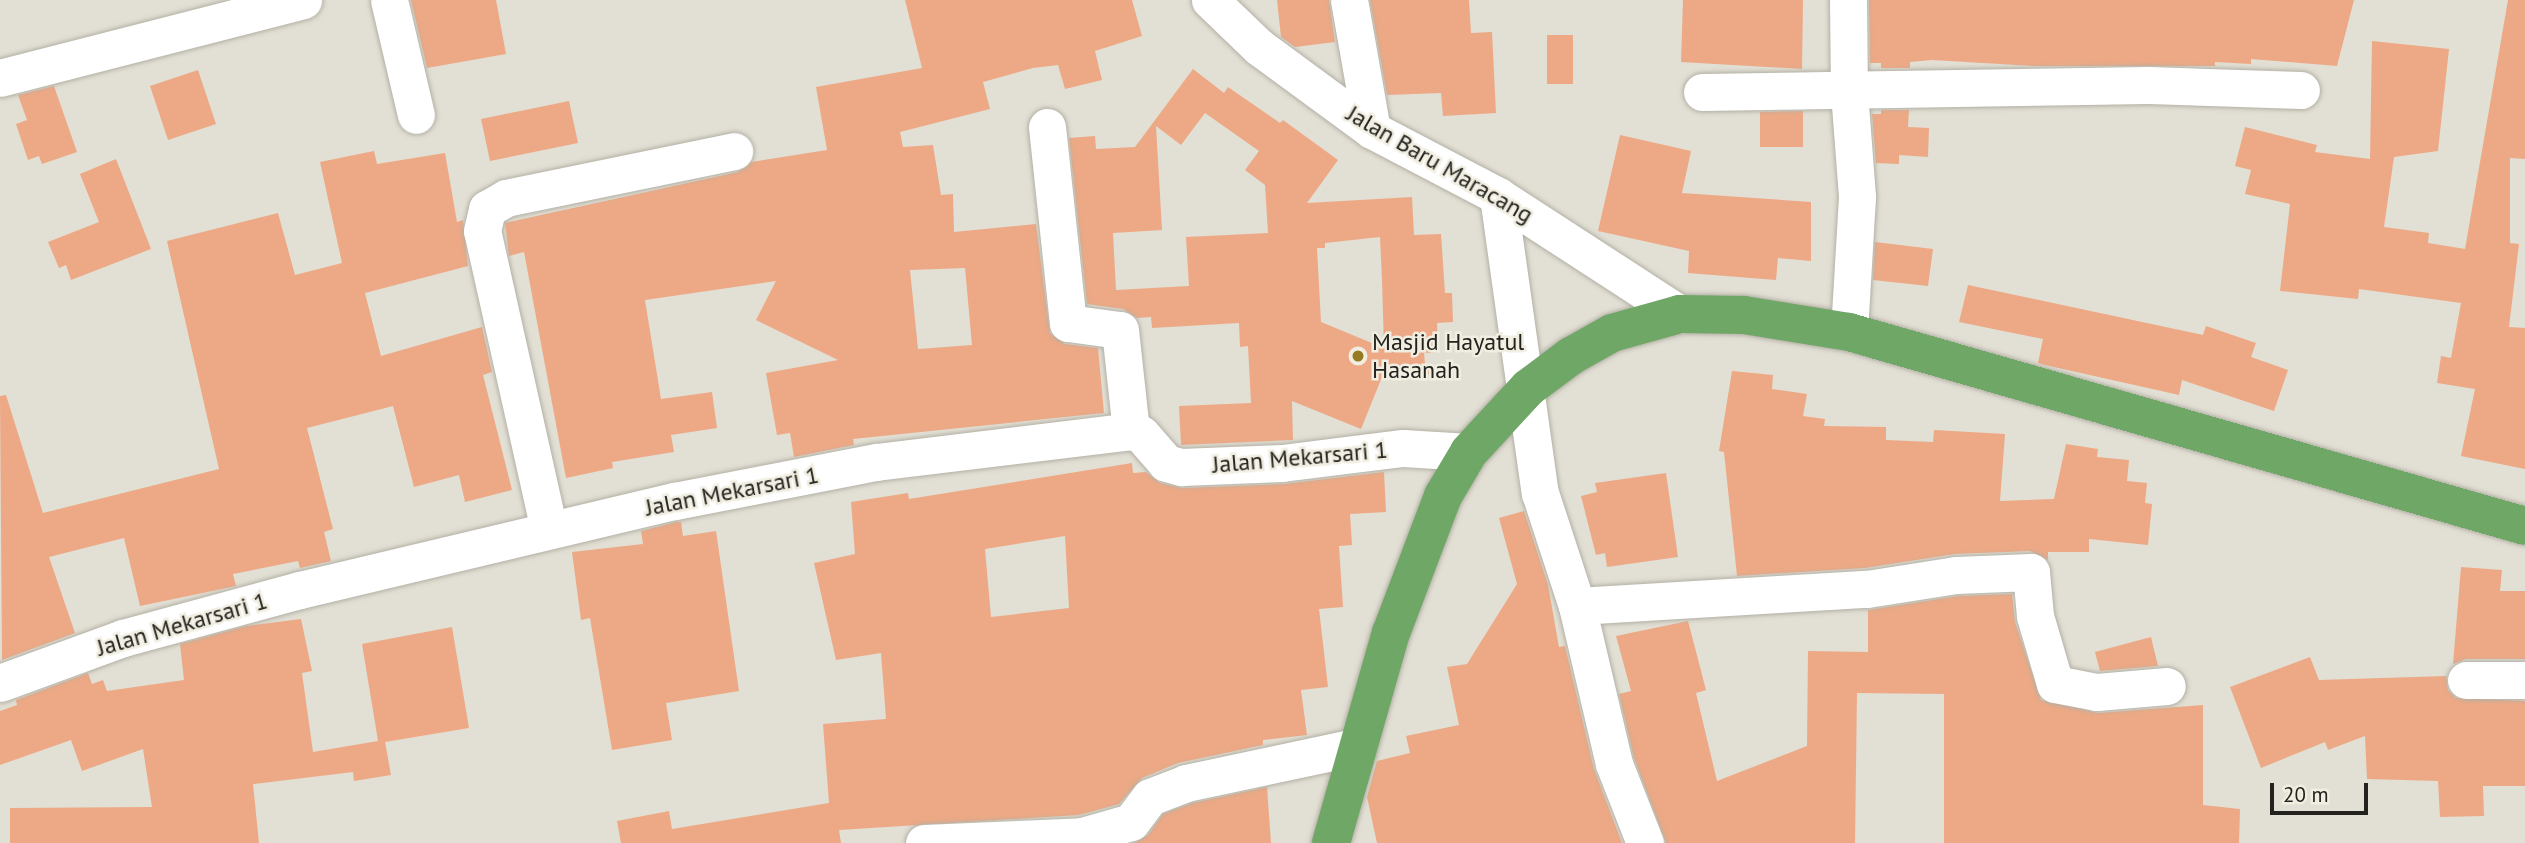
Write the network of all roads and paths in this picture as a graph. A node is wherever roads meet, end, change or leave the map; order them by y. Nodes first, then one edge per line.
1 (303, 0) edge
2 (389, 0) edge
3 (1210, 0) edge
4 (1349, 0) edge
5 (1848, 0) edge
6 (0, 78) edge
7 (2301, 90) dead end
8 (1702, 92) dead end
9 (1849, 92) junction
10 (416, 115) dead end
11 (1047, 127) dead end
12 (1372, 130) junction
13 (734, 151) dead end
14 (1498, 196) junction
15 (1680, 314) junction
16 (1849, 332) junction
17 (1528, 387) junction
18 (1131, 431) junction
19 (1469, 452) junction
20 (2525, 526) edge
21 (549, 530) junction
22 (1577, 606) junction
23 (2466, 680) dead end
24 (2525, 680) edge
25 (0, 683) edge
26 (2167, 686) dead end
27 (1355, 747) junction
28 (924, 843) edge
29 (1332, 843) edge
30 (1645, 843) edge

1 - 6 street
2 - 10 street
3 - 12 street, Jalan Baru Maracang
4 - 12 street
5 - 9 street
7 - 9 street
8 - 9 street
9 - 16 street
11 - 18 street
12 - 14 street, Jalan Baru Maracang
13 - 21 street
14 - 15 street, Jalan Baru Maracang
14 - 17 street
15 - 16 highway
15 - 17 highway
16 - 20 highway
17 - 19 highway
17 - 22 street
18 - 19 street, Jalan Mekarsari 1
18 - 21 street, Jalan Mekarsari 1
19 - 27 highway
21 - 25 street, Jalan Mekarsari 1
22 - 26 street
22 - 30 street
23 - 24 street
27 - 28 street
27 - 29 highway

